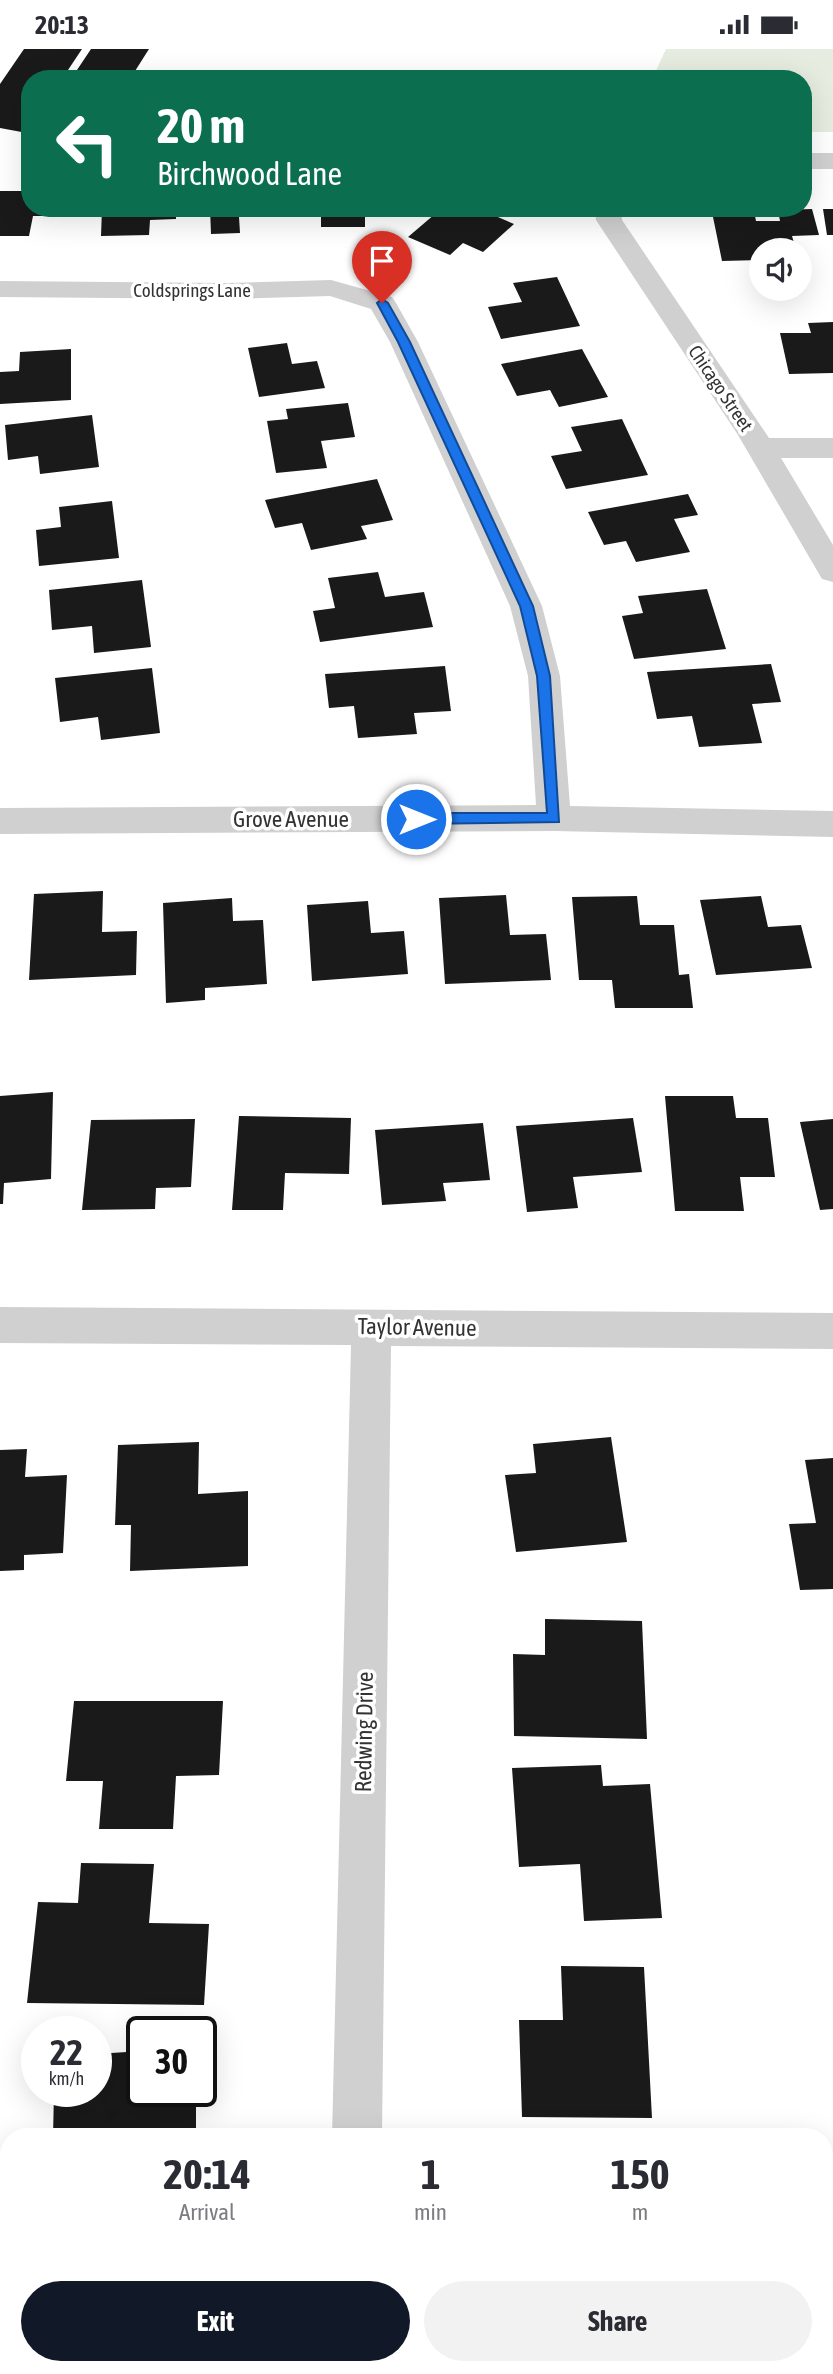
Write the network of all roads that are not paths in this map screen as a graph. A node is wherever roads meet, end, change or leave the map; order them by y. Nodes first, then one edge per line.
1 (812, 161) edge
2 (833, 161) edge
3 (609, 217) edge
4 (0, 289) edge
5 (760, 448) junction
6 (833, 448) edge
7 (833, 571) edge
8 (554, 818) junction
9 (0, 821) edge
10 (833, 824) edge
11 (0, 1325) edge
12 (370, 1327) junction
13 (833, 1331) edge
14 (356, 2128) edge

1 - 2 street
3 - 5 street, Chicago Street
4 - 8 street, Coldsprings Lane
5 - 6 street
5 - 7 street, Chicago Street
8 - 9 street, Grove Avenue
8 - 10 street, Grove Avenue
11 - 12 street, Taylor Avenue
12 - 13 street, Taylor Avenue
12 - 14 street, Redwing Drive

